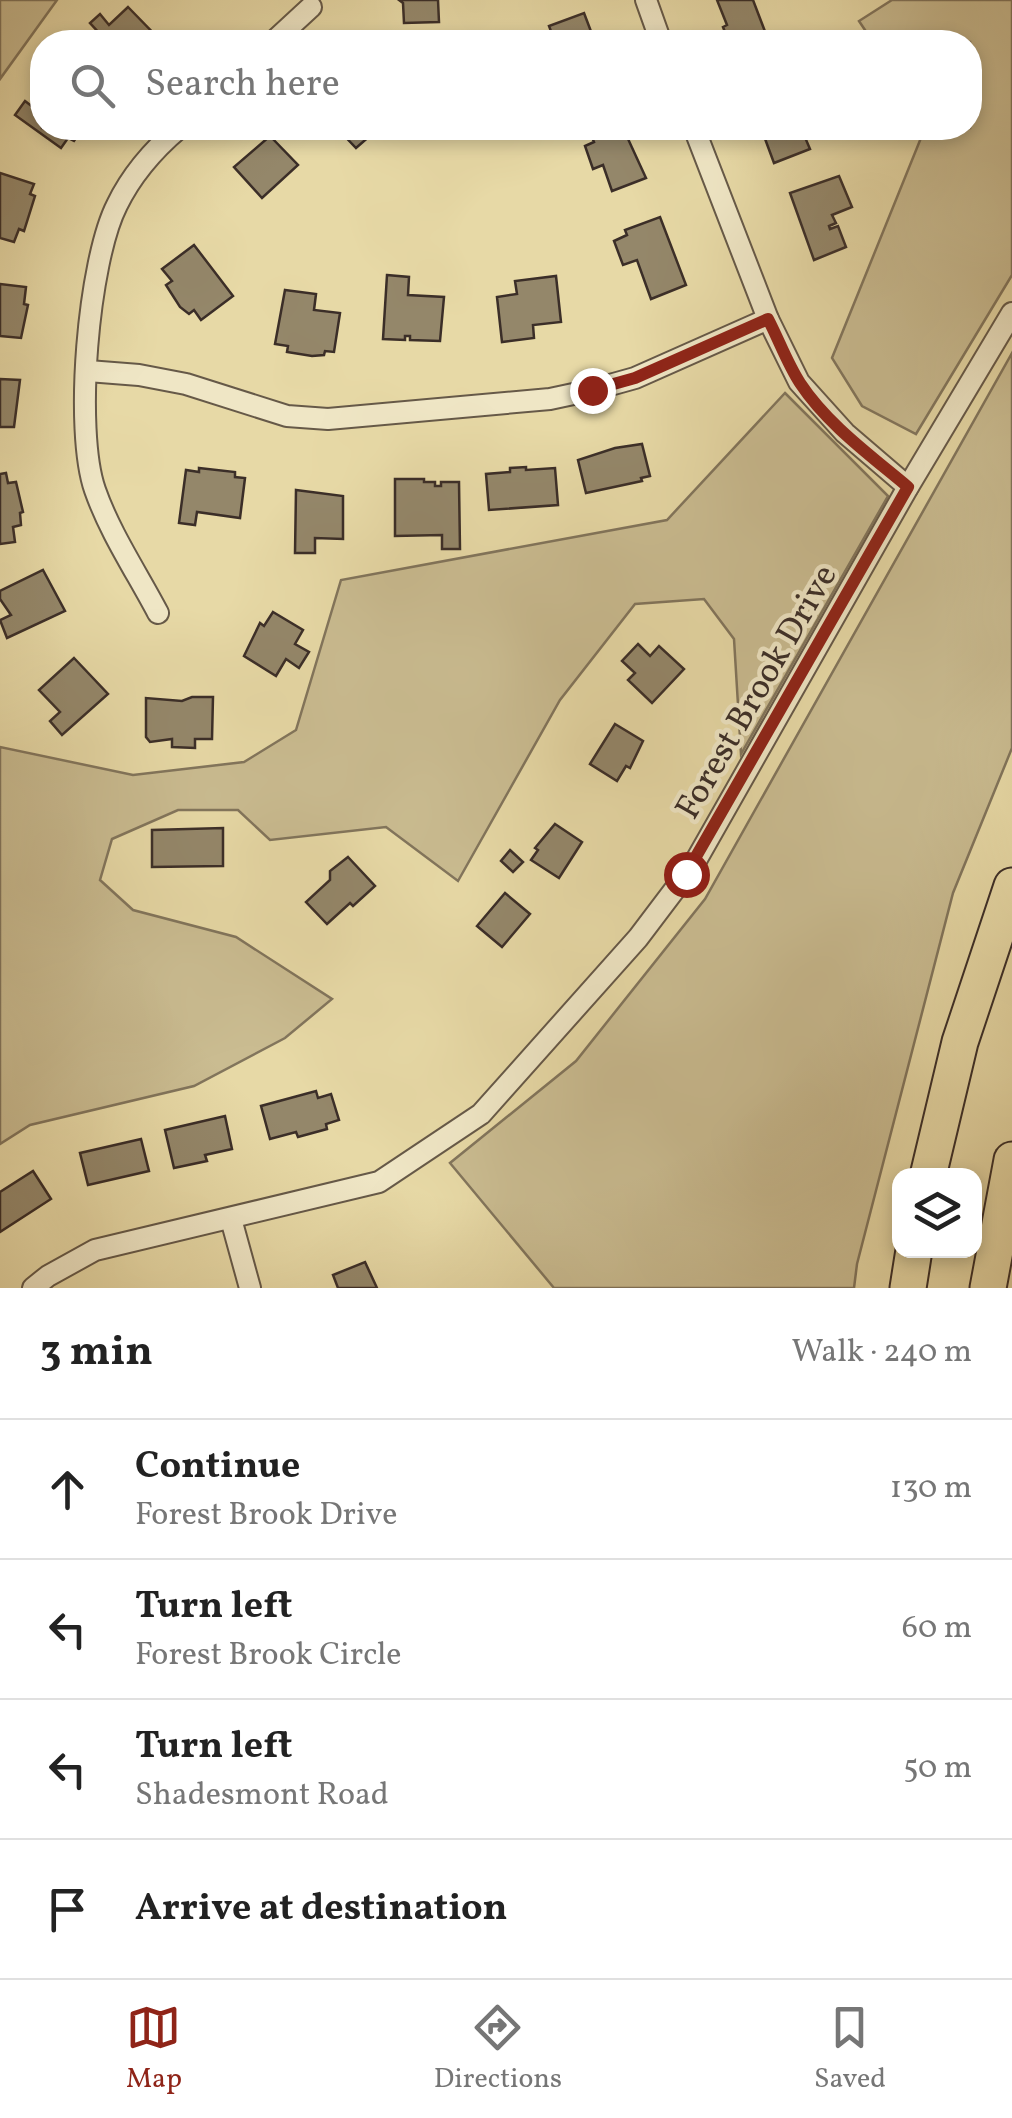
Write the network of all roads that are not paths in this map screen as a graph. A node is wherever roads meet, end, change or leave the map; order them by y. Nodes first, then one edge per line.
1 (646, 0) edge
2 (311, 8) dead end
3 (286, 30) edge
4 (657, 30) edge
5 (167, 140) edge
6 (699, 140) edge
7 (1012, 312) edge
8 (768, 319) junction
9 (88, 370) junction
10 (908, 487) junction
11 (158, 613) dead end
12 (1012, 886) edge
13 (1012, 1160) edge
14 (930, 1168) edge
15 (230, 1219) junction
16 (913, 1258) edge
17 (33, 1288) edge
18 (250, 1288) edge
19 (908, 1288) edge
20 (988, 1288) edge

1 - 4 street
2 - 3 street
5 - 9 street
6 - 8 street
7 - 10 street, Forest Brook Drive
8 - 9 street
8 - 10 street
9 - 11 street
10 - 15 street, Forest Brook Drive
12 - 14 highway
13 - 20 highway
15 - 17 street, Forest Brook Drive
15 - 18 street
16 - 19 highway

